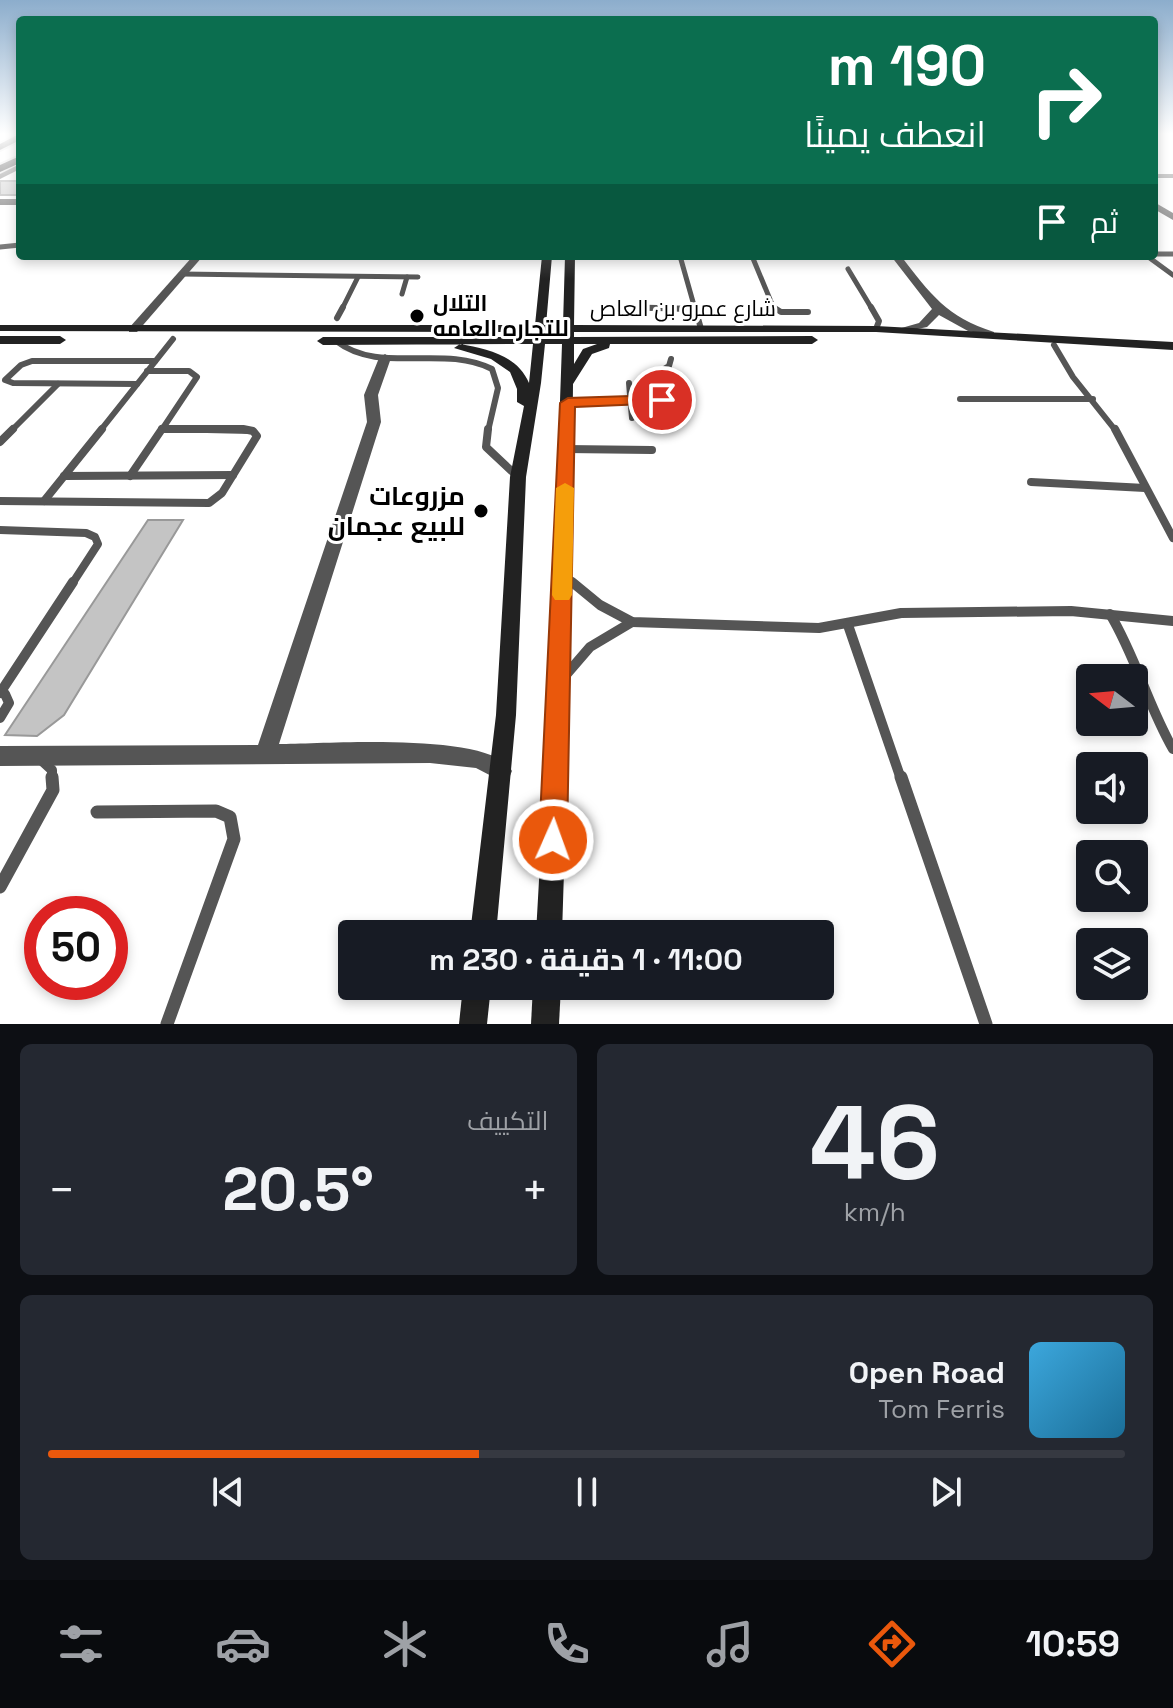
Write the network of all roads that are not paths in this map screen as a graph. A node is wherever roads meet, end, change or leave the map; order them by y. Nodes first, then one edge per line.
1 (194, 260) edge
2 (546, 260) edge
3 (570, 260) edge
4 (681, 260) edge
5 (754, 260) edge
6 (899, 260) edge
7 (1152, 260) edge
8 (848, 269) dead end
9 (182, 274) junction
10 (1173, 275) edge
11 (358, 277) junction
12 (407, 277) junction
13 (418, 277) dead end
14 (402, 294) dead end
15 (541, 303) junction
16 (618, 307) dead end
17 (570, 308) junction
18 (695, 309) junction
19 (937, 310) junction
20 (808, 312) dead end
21 (785, 313) junction
22 (337, 318) dead end
23 (0, 328) edge
24 (479, 328) junction
25 (701, 329) junction
26 (791, 329) junction
27 (876, 329) junction
28 (133, 330) junction
29 (902, 331) junction
30 (538, 334) junction
31 (569, 334) junction
32 (990, 334) junction
33 (623, 335) junction
34 (173, 339) junction
35 (0, 340) edge
36 (336, 341) junction
37 (355, 341) junction
38 (1054, 345) junction
39 (1173, 346) edge
40 (1173, 354) edge
41 (385, 358) junction
42 (671, 359) dead end
43 (155, 361) junction
44 (147, 371) junction
45 (629, 383) dead end
46 (58, 384) junction
47 (137, 384) junction
48 (568, 394) junction
49 (960, 399) dead end
50 (1094, 399) junction
51 (662, 400) junction
52 (630, 401) junction
53 (632, 418) dead end
54 (664, 423) dead end
55 (162, 429) junction
56 (0, 442) edge
57 (566, 449) junction
58 (652, 450) dead end
59 (522, 451) junction
60 (233, 475) junction
61 (64, 476) junction
62 (130, 476) junction
63 (518, 477) junction
64 (1031, 482) dead end
65 (1145, 488) junction
66 (0, 501) edge
67 (44, 501) junction
68 (0, 530) edge
69 (1173, 538) edge
70 (563, 575) junction
71 (1110, 614) junction
72 (1173, 621) edge
73 (632, 622) junction
74 (848, 625) junction
75 (560, 684) junction
76 (0, 693) edge
77 (0, 718) edge
78 (1173, 749) edge
79 (265, 755) junction
80 (0, 756) edge
81 (35, 757) junction
82 (501, 771) junction
83 (97, 812) dead end
84 (0, 887) edge
85 (485, 920) edge
86 (550, 920) edge
87 (476, 1000) edge
88 (546, 1000) edge
89 (167, 1024) edge
90 (473, 1024) edge
91 (545, 1024) edge
92 (986, 1024) edge

1 - 9 street
2 - 15 main road
3 - 17 main road
4 - 18 lane
5 - 21 lane
6 - 19 street
7 - 10 lane
8 - 27 lane
9 - 11 lane
9 - 28 street
11 - 12 lane
11 - 22 lane
12 - 13 lane
12 - 14 lane
15 - 24 main road
15 - 30 main road
16 - 18 lane
17 - 31 main road
17 - 33 main road
18 - 25 lane
19 - 29 street
19 - 32 street
20 - 21 lane
21 - 26 lane
23 - 28 main road, شارع عمرو بن العاص
24 - 28 main road, شارع عمرو بن العاص
24 - 30 main road, شارع عمرو بن العاص
25 - 26 main road, شارع عمرو بن العاص
25 - 33 main road, شارع عمرو بن العاص
26 - 27 main road, شارع عمرو بن العاص
27 - 29 main road, شارع عمرو بن العاص
29 - 32 main road, شارع عمرو بن العاص
30 - 31 main road, شارع عمرو بن العاص
30 - 37 main road, شارع عمرو بن العاص
30 - 59 main road
31 - 33 main road, شارع عمرو بن العاص
31 - 48 main road
32 - 39 main road, شارع عمرو بن العاص
33 - 38 main road, شارع عمرو بن العاص
33 - 48 main road
34 - 35 main road, شارع عمرو بن العاص
34 - 36 main road, شارع عمرو بن العاص
34 - 43 lane
36 - 37 main road, شارع عمرو بن العاص
36 - 41 lane
37 - 59 main road
38 - 40 main road, شارع عمرو بن العاص
38 - 50 lane
41 - 63 lane
41 - 79 street
42 - 51 lane
43 - 44 lane
43 - 46 lane
44 - 47 lane
44 - 55 lane
45 - 52 lane
46 - 47 lane
46 - 56 lane
47 - 61 lane
48 - 52 lane
48 - 57 main road
49 - 50 lane
50 - 65 lane
51 - 52 lane
51 - 54 lane
52 - 53 lane
55 - 60 lane
55 - 62 lane
57 - 58 lane
57 - 70 main road
59 - 63 main road
60 - 62 lane
60 - 67 lane
61 - 62 lane
61 - 67 lane
63 - 82 main road
64 - 65 lane
65 - 69 lane
66 - 67 lane
68 - 76 lane
70 - 73 lane
70 - 75 main road
71 - 72 lane
71 - 74 lane
71 - 78 lane
73 - 74 lane
73 - 75 lane
74 - 92 lane
75 - 86 main road
76 - 77 lane
79 - 81 street
79 - 82 street
80 - 81 street
81 - 84 lane
82 - 85 main road
83 - 89 lane
87 - 90 main road
88 - 91 main road

